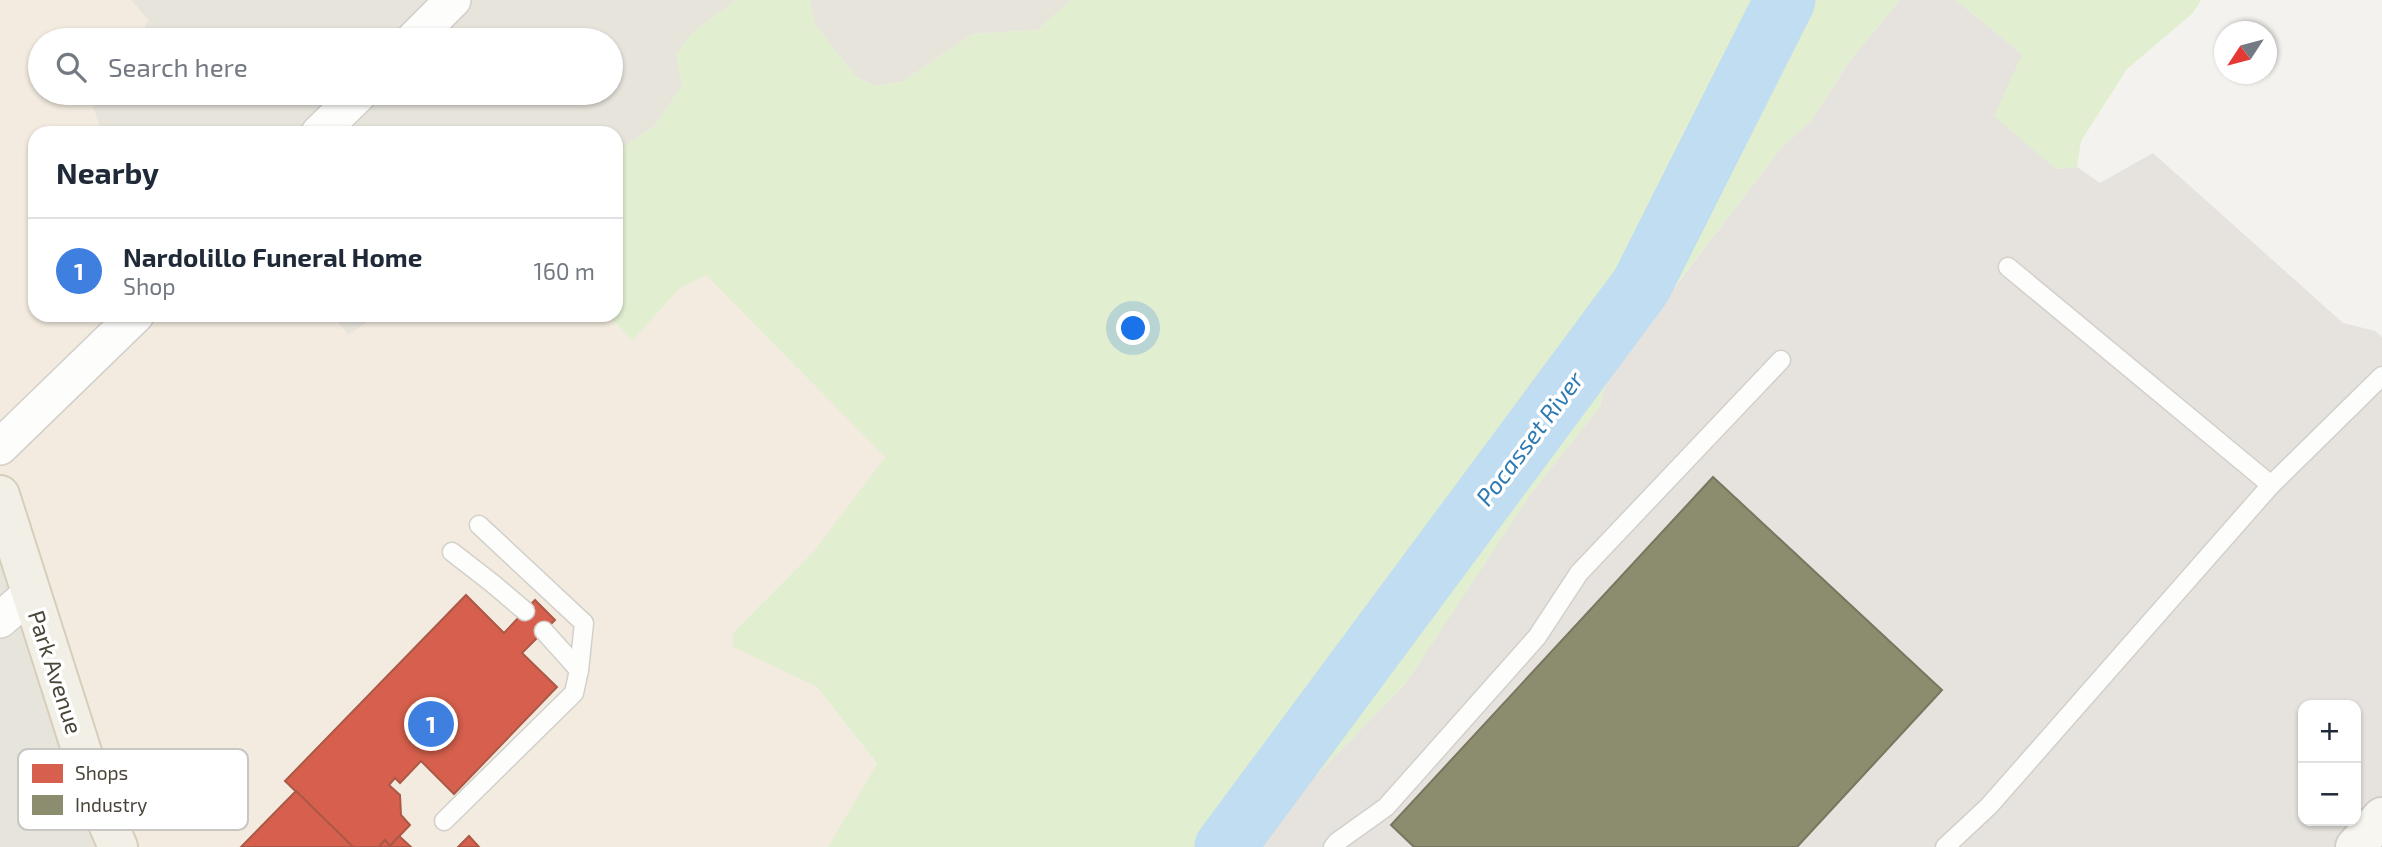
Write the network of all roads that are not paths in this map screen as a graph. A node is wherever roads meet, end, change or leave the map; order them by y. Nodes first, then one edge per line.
1 (453, 0) edge
2 (425, 28) edge
3 (348, 105) edge
4 (327, 126) edge
5 (2008, 267) dead end
6 (129, 322) edge
7 (1781, 359) dead end
8 (2382, 376) edge
9 (0, 447) edge
10 (2271, 485) junction
11 (0, 495) edge
12 (479, 525) dead end
13 (452, 552) dead end
14 (30, 594) junction
15 (524, 611) dead end
16 (0, 620) edge
17 (544, 631) dead end
18 (579, 670) junction
19 (81, 749) edge
20 (2382, 817) edge
21 (444, 821) dead end
22 (111, 830) edge
23 (118, 847) edge
24 (1333, 847) edge
25 (1945, 847) edge
26 (2355, 847) edge

1 - 2 street
3 - 4 street
5 - 10 lane
6 - 9 street
7 - 24 lane
8 - 10 lane
10 - 25 lane
11 - 14 main road, Park Avenue
12 - 18 lane
13 - 15 lane
14 - 16 street
14 - 19 main road, Park Avenue
17 - 18 lane
18 - 21 lane
20 - 26 main road
22 - 23 main road, Park Avenue

